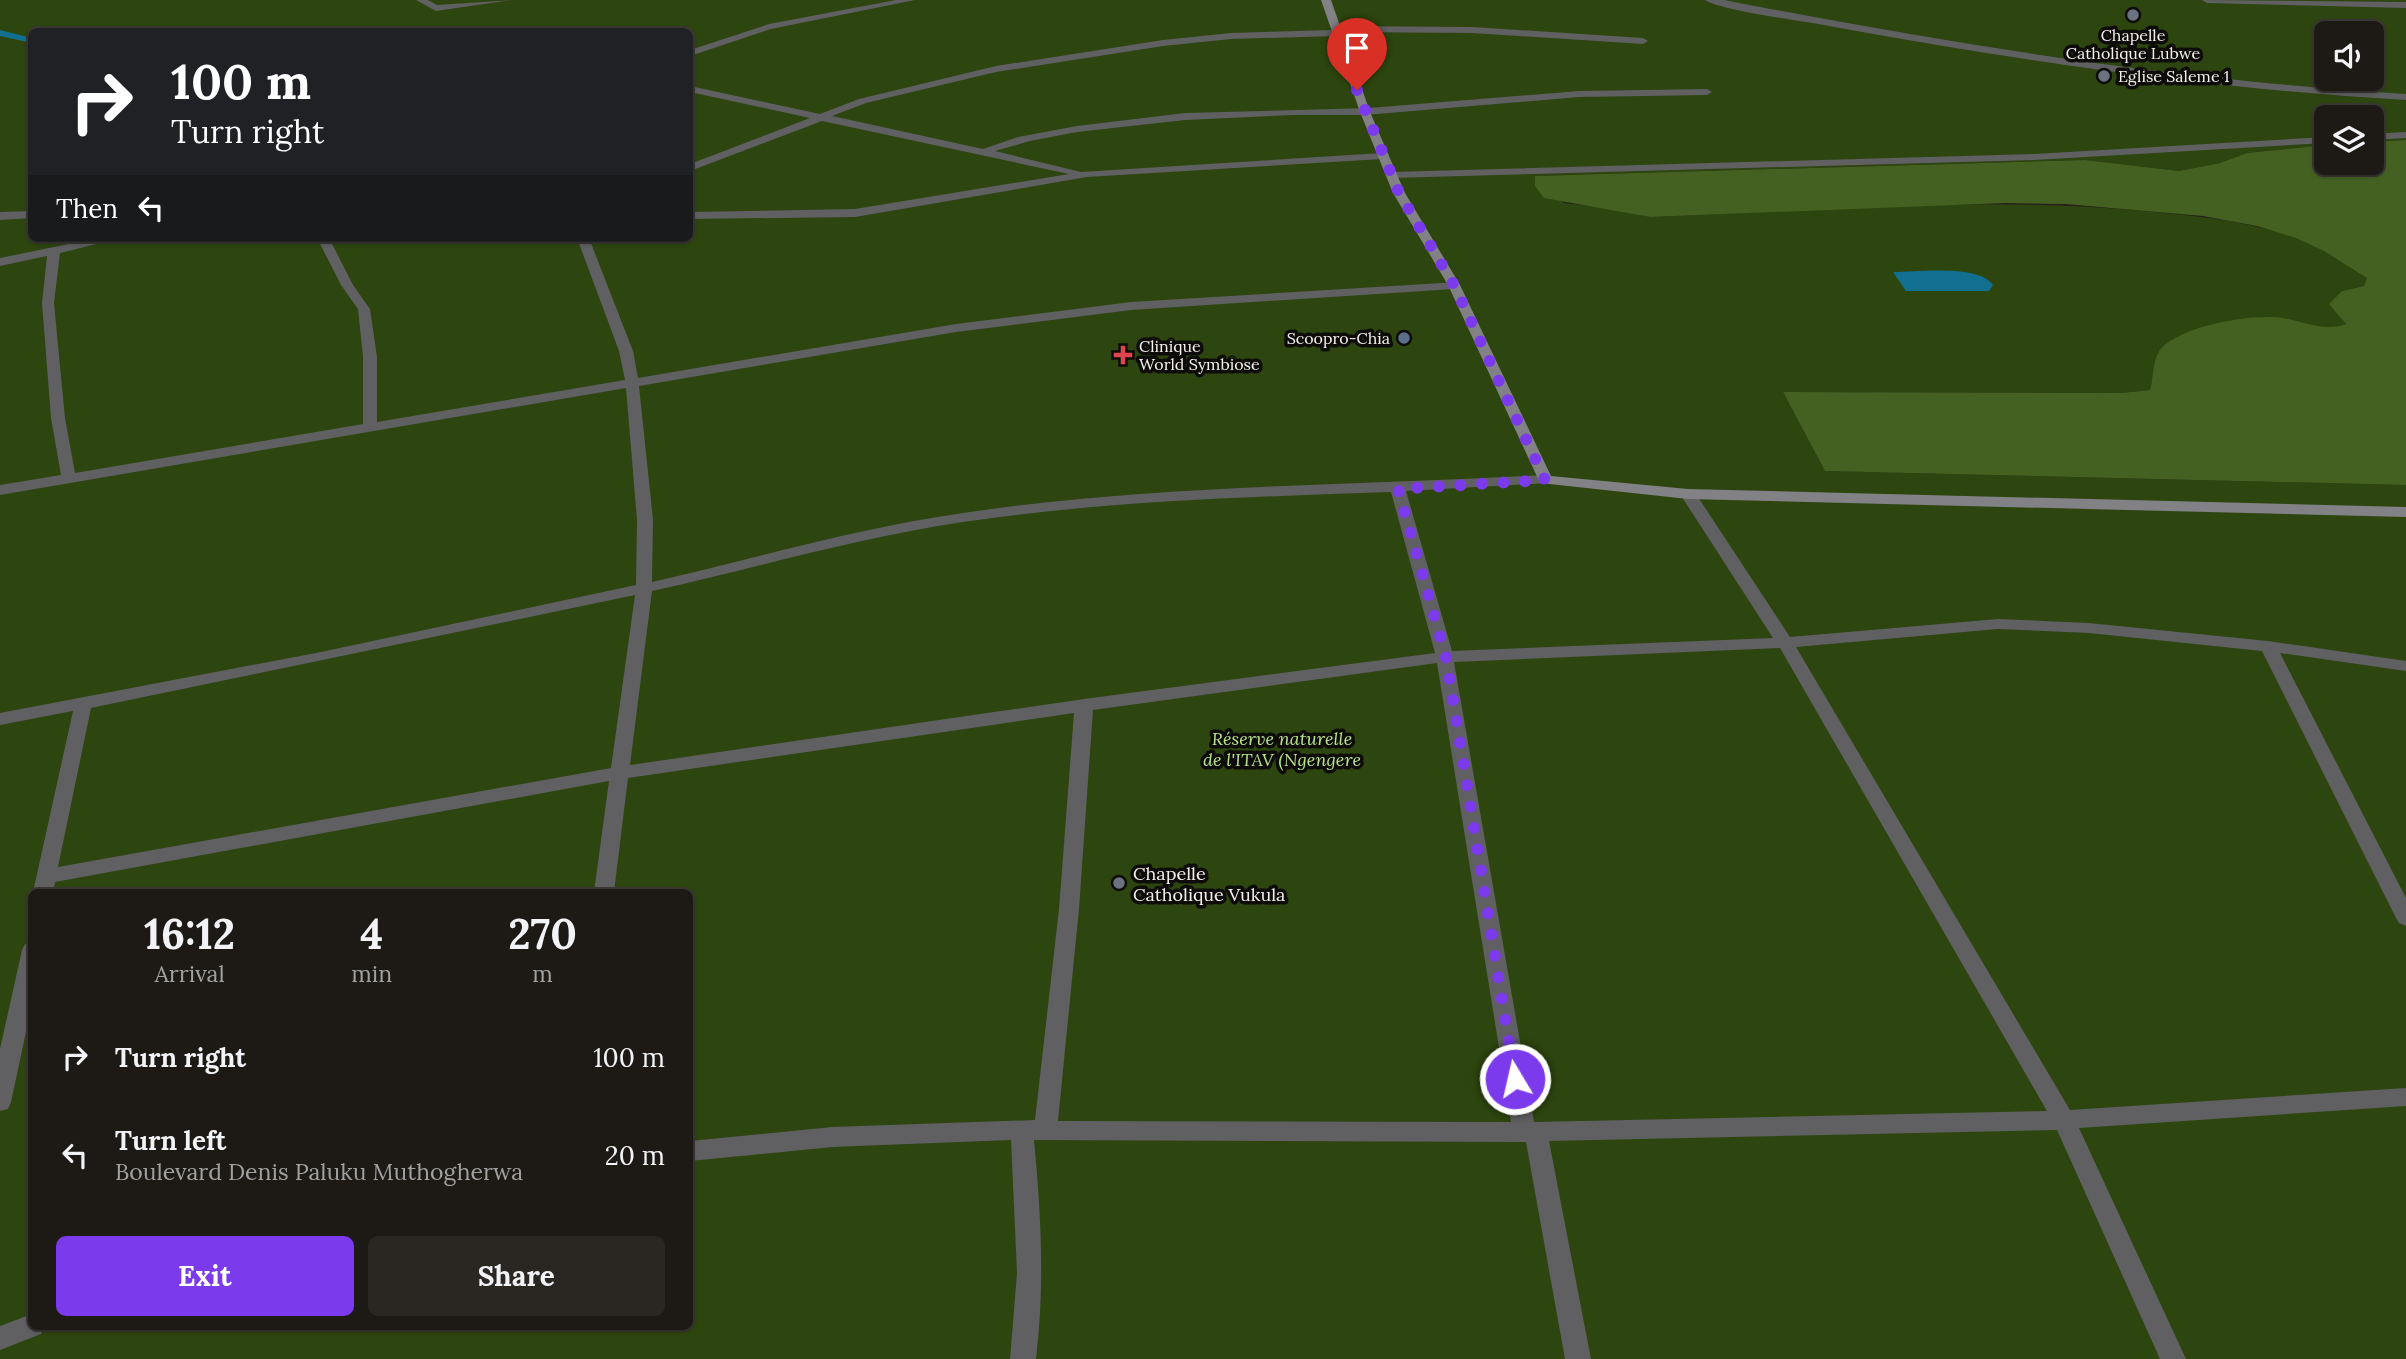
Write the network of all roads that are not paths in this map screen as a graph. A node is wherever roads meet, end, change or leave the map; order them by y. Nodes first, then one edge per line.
1 (421, 0) edge
2 (507, 0) edge
3 (910, 0) edge
4 (1326, 0) edge
5 (1710, 0) edge
6 (2207, 0) edge
7 (2406, 5) edge
8 (1336, 31) junction
9 (1643, 41) dead end
10 (693, 51) edge
11 (693, 90) edge
12 (1707, 92) dead end
13 (2406, 97) edge
14 (1365, 111) junction
15 (819, 116) junction
16 (2406, 135) edge
17 (2384, 136) edge
18 (2314, 141) edge
19 (984, 152) junction
20 (1382, 156) junction
21 (693, 167) edge
22 (1087, 174) junction
23 (1391, 175) junction
24 (28, 214) edge
25 (0, 216) edge
26 (693, 216) edge
27 (96, 242) edge
28 (325, 242) edge
29 (585, 242) edge
30 (54, 251) junction
31 (0, 262) edge
32 (1454, 285) junction
33 (632, 381) junction
34 (370, 427) junction
35 (69, 478) junction
36 (1545, 480) junction
37 (1398, 489) junction
38 (0, 490) edge
39 (1688, 494) junction
40 (2406, 512) edge
41 (644, 589) junction
42 (1785, 643) junction
43 (2268, 646) junction
44 (1446, 657) junction
45 (2406, 666) edge
46 (82, 704) junction
47 (1084, 705) junction
48 (0, 719) edge
49 (620, 773) junction
50 (45, 884) edge
51 (604, 889) edge
52 (2406, 918) edge
53 (28, 969) edge
54 (2406, 1097) edge
55 (0, 1102) edge
56 (2064, 1120) junction
57 (1034, 1130) junction
58 (1530, 1132) junction
59 (693, 1151) edge
60 (28, 1328) edge
61 (0, 1338) edge
62 (1023, 1359) edge
63 (1578, 1359) edge
64 (2173, 1359) edge

1 - 2 street
3 - 10 street
4 - 8 street
5 - 13 street
6 - 7 street
8 - 9 street
8 - 14 street
8 - 15 street
11 - 15 street
12 - 14 street
14 - 19 street
14 - 20 street
15 - 19 street
15 - 21 street
16 - 17 street
18 - 23 street
19 - 22 street
20 - 22 street
20 - 23 street
22 - 26 street
23 - 32 street
24 - 25 street
27 - 30 street
28 - 34 street
29 - 33 street
30 - 31 street
30 - 35 street
32 - 33 street
32 - 36 street
33 - 34 street
33 - 41 street
34 - 35 street
35 - 38 street
36 - 37 street
36 - 39 street
37 - 41 street
37 - 44 street
39 - 40 street
39 - 42 street
41 - 46 street
41 - 49 street
42 - 43 street
42 - 44 street
42 - 56 street
43 - 45 street
43 - 52 street
44 - 47 street
44 - 58 street
46 - 48 street
46 - 50 street
47 - 49 street
47 - 57 street
49 - 50 street
49 - 51 street
53 - 55 street
54 - 56 street
56 - 58 street
56 - 64 street
57 - 58 street
57 - 59 street
57 - 62 street
58 - 63 street
60 - 61 street

